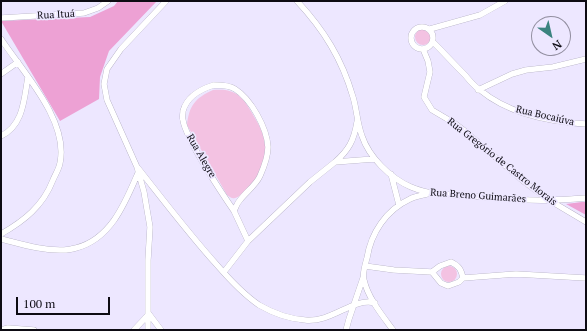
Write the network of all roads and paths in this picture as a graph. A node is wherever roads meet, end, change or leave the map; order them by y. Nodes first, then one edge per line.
1 (108, 1) edge
2 (166, 1) edge
3 (297, 1) edge
4 (505, 1) edge
5 (1, 18) edge
6 (430, 29) junction
7 (1, 39) edge
8 (433, 42) junction
9 (1, 47) edge
10 (423, 49) junction
11 (10, 51) junction
12 (586, 59) edge
13 (18, 62) junction
14 (1, 74) edge
15 (28, 77) junction
16 (478, 90) junction
17 (358, 121) junction
18 (586, 124) edge
19 (1, 136) edge
20 (374, 159) junction
21 (335, 162) junction
22 (138, 170) junction
23 (391, 174) junction
24 (431, 193) junction
25 (586, 198) edge
26 (549, 200) junction
27 (399, 205) junction
28 (234, 210) junction
29 (586, 222) edge
30 (1, 234) edge
31 (1, 239) edge
32 (248, 241) junction
33 (365, 266) junction
34 (224, 272) junction
35 (432, 272) junction
36 (363, 278) junction
37 (463, 278) junction
38 (586, 278) edge
39 (375, 303) junction
40 (354, 305) junction
41 (149, 314) junction
42 (1, 330) edge
43 (34, 330) edge
44 (134, 330) edge
45 (148, 330) edge
46 (161, 330) edge
47 (346, 330) edge
48 (393, 330) edge

1 - 5 street, Rua Ituá
2 - 22 street
3 - 17 street, Rua Breno Guimarães
4 - 6 street, Rua Gregório de Castro Morais
6 - 8 street
6 - 10 street, Rua Gregório de Castro Morais
7 - 11 street
8 - 10 street
8 - 16 street, Rua Bocaiúva
9 - 11 street
10 - 26 street, Rua Gregório de Castro Morais
11 - 13 street
12 - 16 street
13 - 14 street
13 - 15 street
15 - 19 street
15 - 30 street
16 - 18 street, Rua Bocaiúva
17 - 20 street, Rua Breno Guimarães
17 - 21 street, Rua Breno Guimarães
20 - 21 street
20 - 23 street, Rua Breno Guimarães
21 - 32 street, Rua Breno Guimarães
22 - 31 street
22 - 34 street
22 - 41 street
23 - 24 street, Rua Breno Guimarães
23 - 27 street
24 - 26 street, Rua Breno Guimarães
24 - 27 street
25 - 26 street, Rua Breno Guimarães
26 - 29 street, Rua Gregório de Castro Morais
27 - 33 street
28 - 28 street, Rua Alegre
28 - 32 street, Rua Alegre
32 - 34 street, Rua Breno Guimarães
33 - 35 street
33 - 36 street
34 - 40 street
35 - 37 street
35 - 37 street
36 - 39 street
36 - 40 street
37 - 38 street
39 - 40 street
39 - 48 street
40 - 47 street
41 - 44 street
41 - 45 street
41 - 46 street
42 - 43 street

